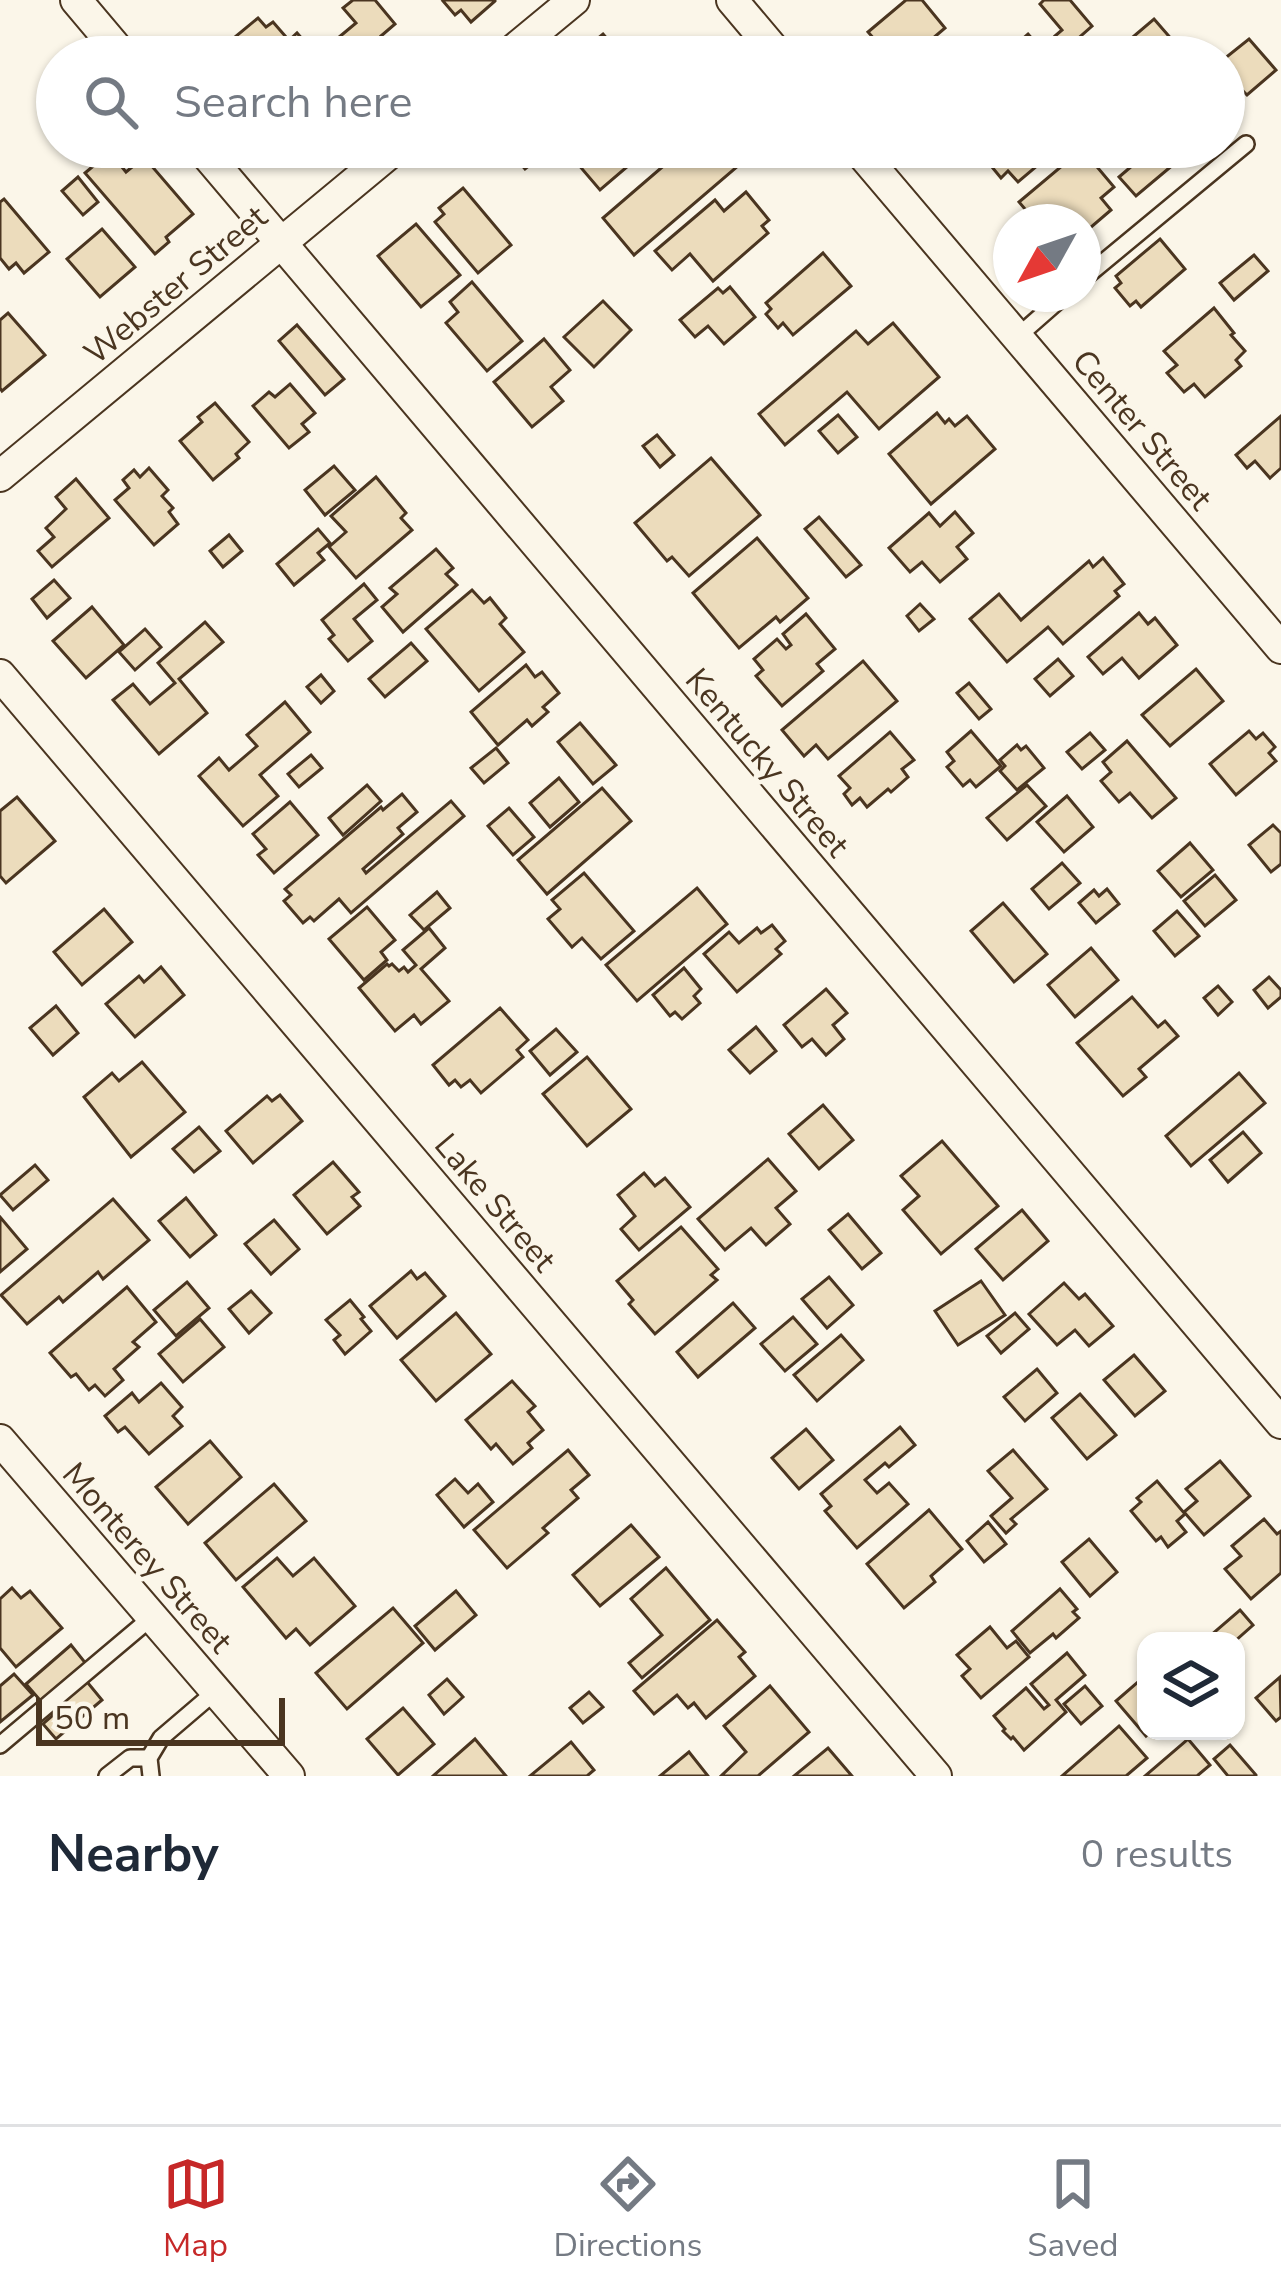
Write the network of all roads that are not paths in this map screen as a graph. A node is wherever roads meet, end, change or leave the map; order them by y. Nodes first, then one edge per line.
1 (76, 0) edge
2 (574, 0) edge
3 (732, 0) edge
4 (106, 36) edge
5 (530, 36) edge
6 (762, 36) edge
7 (218, 168) edge
8 (372, 168) edge
9 (874, 168) edge
10 (1217, 168) edge
11 (281, 243) junction
12 (1101, 264) edge
13 (1045, 312) edge
14 (1017, 337) junction
15 (0, 476) edge
16 (1281, 648) edge
17 (0, 675) edge
18 (1281, 1423) edge
19 (0, 1440) edge
20 (152, 1617) junction
21 (216, 1691) junction
22 (0, 1744) edge
23 (149, 1758) junction
24 (107, 1776) edge
25 (151, 1776) edge
26 (289, 1776) edge
27 (936, 1776) edge

1 - 4 street
2 - 5 street
3 - 6 street
7 - 11 street, Kentucky Street
8 - 11 street, Webster Street
9 - 14 street, Center Street
10 - 12 lane
11 - 15 street, Webster Street
11 - 18 street, Kentucky Street
13 - 14 lane
14 - 16 street, Center Street
17 - 27 street, Lake Street
19 - 20 street, Monterey Street
20 - 21 street, Monterey Street
20 - 22 lane
21 - 23 lane
21 - 26 street, Monterey Street
23 - 24 lane
23 - 25 lane

